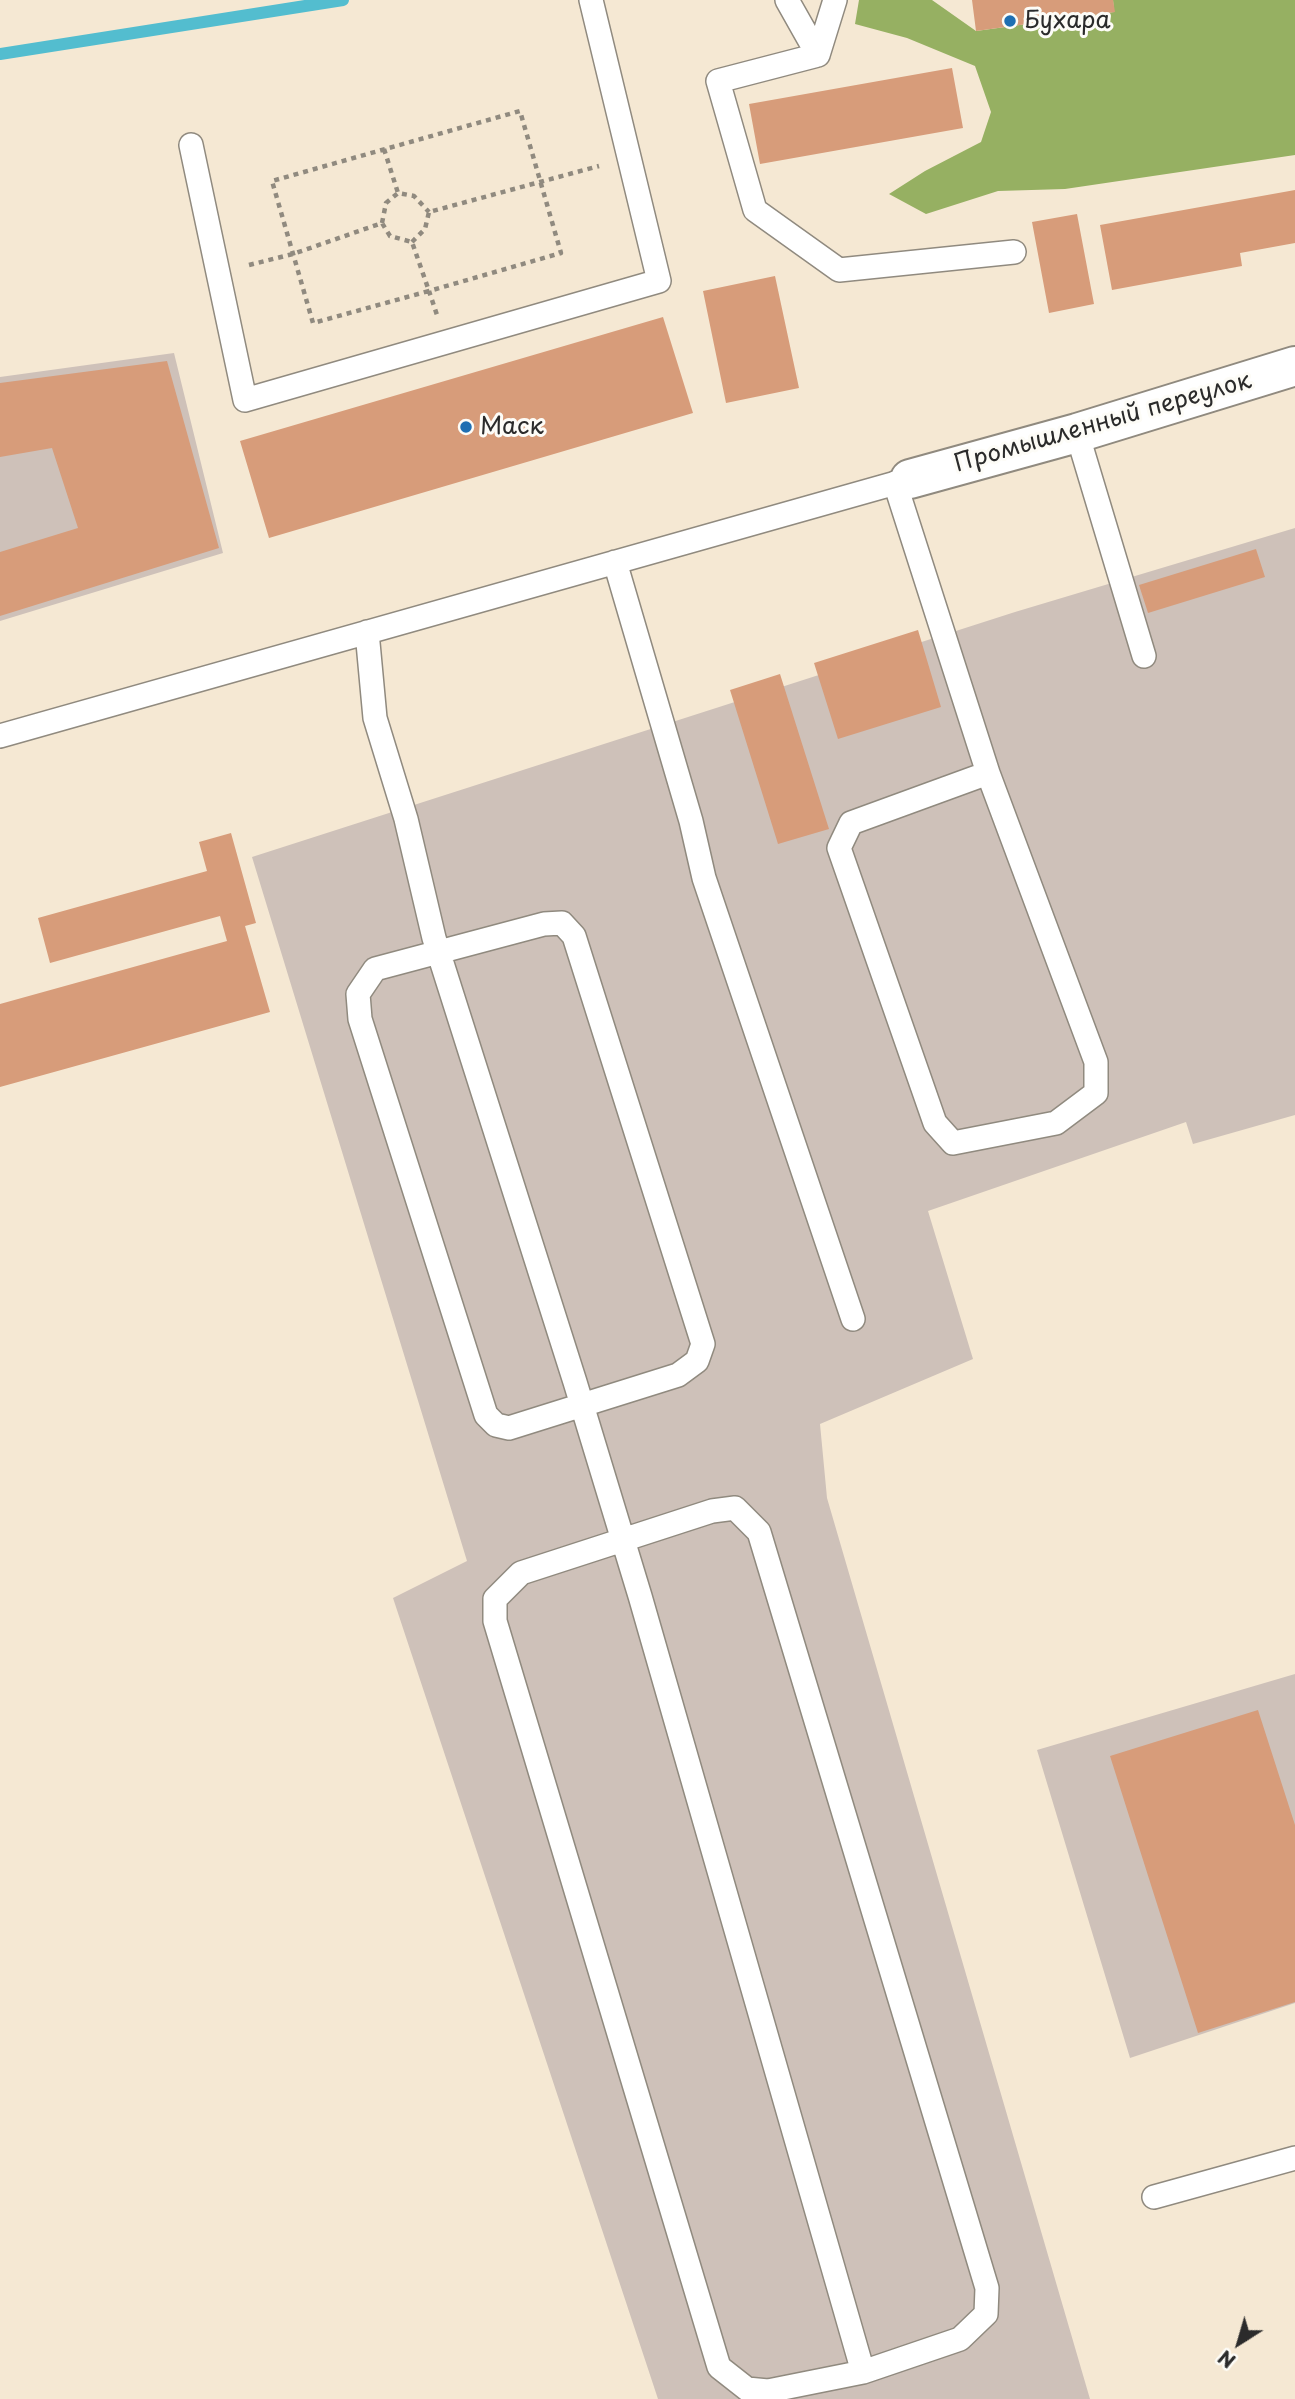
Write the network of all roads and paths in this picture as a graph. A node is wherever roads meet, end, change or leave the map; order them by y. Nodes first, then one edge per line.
1 (591, 0) edge
2 (788, 0) edge
3 (835, 0) edge
4 (818, 55) junction
5 (191, 145) dead end
6 (384, 149) junction
7 (629, 158) junction
8 (541, 181) junction
9 (397, 193) junction
10 (429, 212) junction
11 (382, 223) junction
12 (412, 242) junction
13 (1014, 252) dead end
14 (293, 254) junction
15 (218, 273) junction
16 (429, 291) junction
17 (446, 342) junction
18 (1295, 366) edge
19 (1077, 433) junction
20 (902, 481) junction
21 (615, 562) junction
22 (367, 632) junction
23 (1144, 656) dead end
24 (0, 736) edge
25 (988, 773) junction
26 (438, 953) junction
27 (853, 1320) dead end
28 (582, 1406) junction
29 (623, 1540) junction
30 (1295, 2158) edge
31 (1154, 2197) dead end
32 (863, 2372) junction

1 - 7 lane
2 - 4 lane
3 - 4 lane
4 - 13 lane
5 - 15 lane
6 - 8 path
6 - 9 path
6 - 14 path
7 - 8 path
7 - 17 lane
8 - 10 path
8 - 16 path
9 - 10 path
9 - 11 path
10 - 12 path
11 - 12 path
11 - 14 path
12 - 16 path
14 - 15 path
14 - 16 path
15 - 17 lane
16 - 17 path
18 - 19 street, Промышленный переулок
19 - 20 street, Промышленный переулок
19 - 23 lane
20 - 21 lane
20 - 25 lane
21 - 22 lane
21 - 27 lane
22 - 24 lane
22 - 26 lane
25 - 25 lane
26 - 28 lane
26 - 28 lane
26 - 28 lane
28 - 29 lane
29 - 32 lane
29 - 32 lane
29 - 32 lane
30 - 31 lane

